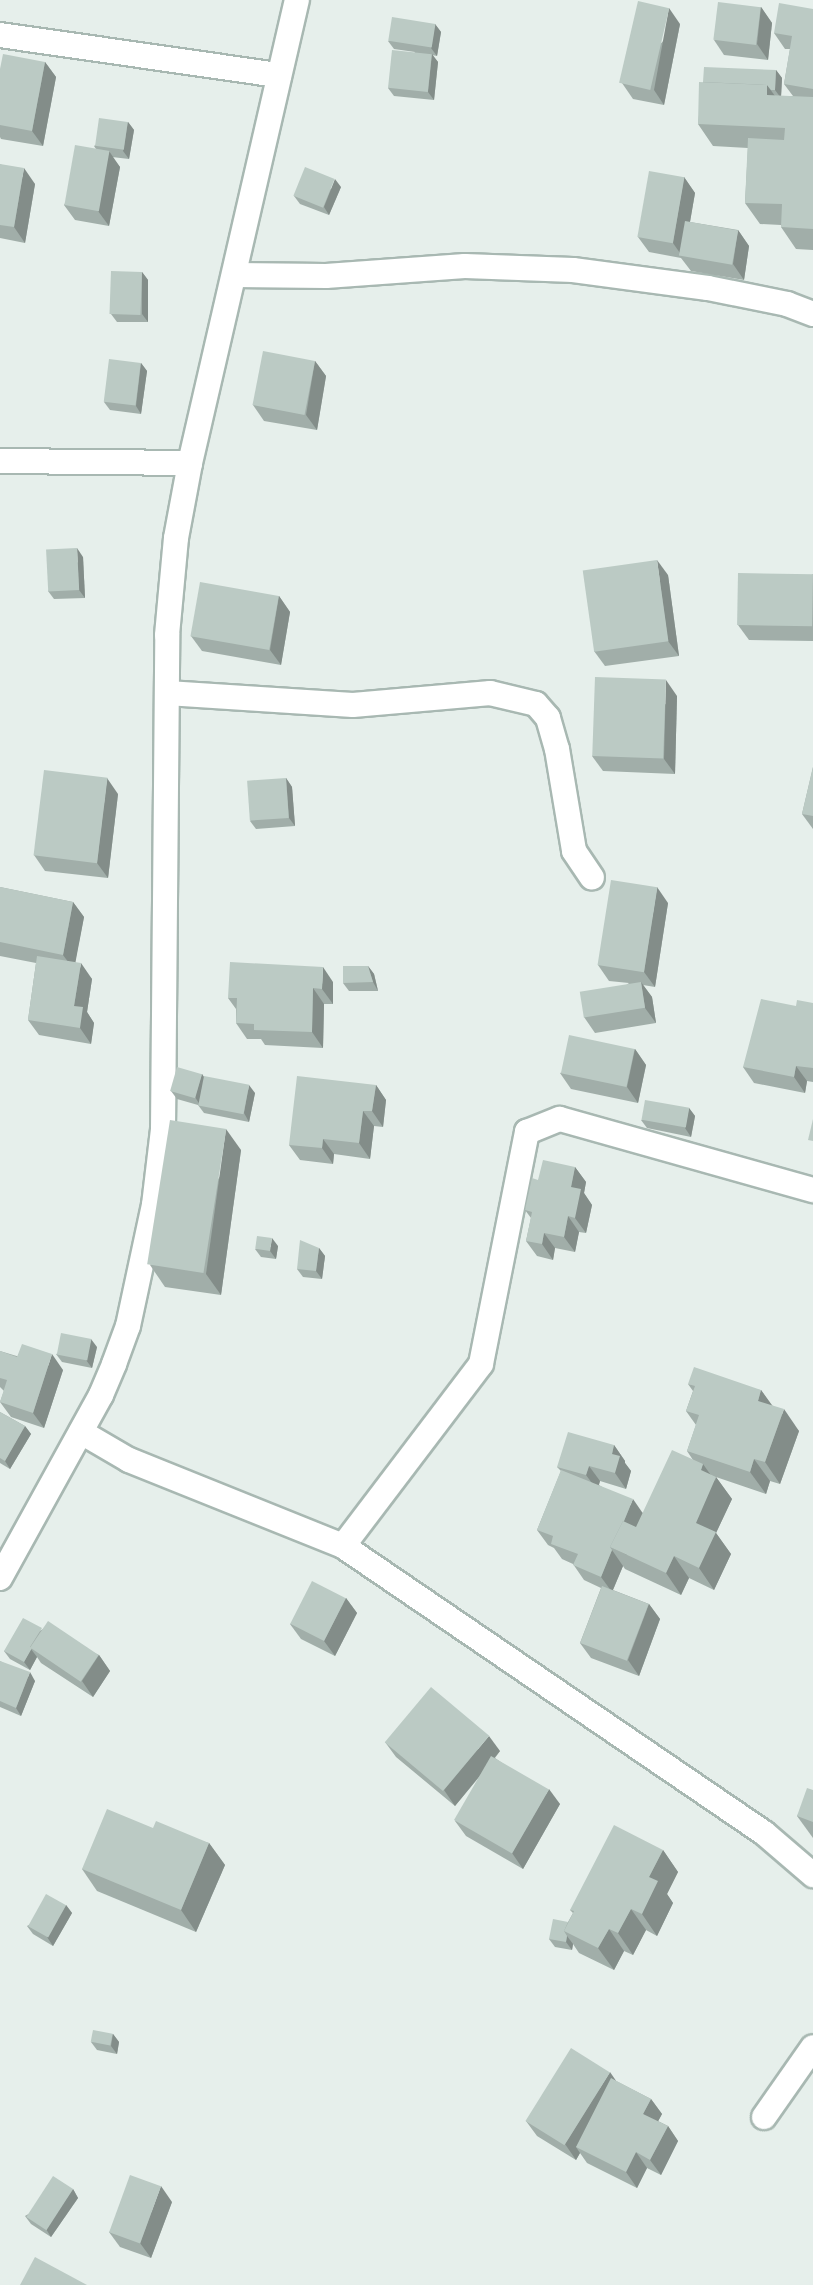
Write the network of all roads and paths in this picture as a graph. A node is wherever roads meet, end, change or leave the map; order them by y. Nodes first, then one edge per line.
1 (297, 0) edge
2 (0, 35) edge
3 (279, 75) junction
4 (235, 275) junction
5 (813, 314) edge
6 (0, 461) edge
7 (190, 463) junction
8 (167, 693) junction
9 (592, 878) dead end
10 (813, 1190) edge
11 (81, 1432) junction
12 (343, 1546) junction
13 (0, 1578) edge
14 (813, 1875) edge
15 (813, 2047) edge
16 (764, 2117) dead end

1 - 3 street
2 - 3 street
3 - 4 street
4 - 5 street
4 - 7 street
6 - 7 street
7 - 8 street
8 - 9 street
8 - 11 street
10 - 12 street
11 - 12 street
11 - 13 street
12 - 14 street
15 - 16 street

